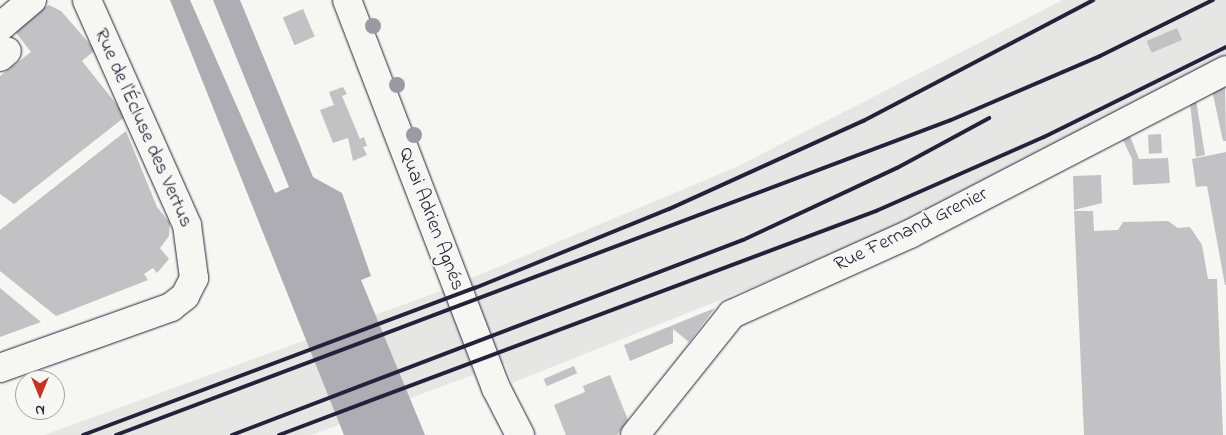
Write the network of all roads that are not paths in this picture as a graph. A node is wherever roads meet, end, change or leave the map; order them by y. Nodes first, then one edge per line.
1 (32, 0) edge
2 (87, 0) edge
3 (347, 0) edge
4 (2, 45) edge
5 (1226, 70) edge
6 (0, 368) edge
7 (520, 435) edge
8 (635, 435) edge

1 - 4 street
2 - 6 street, Rue de l'Écluse des Vertus
3 - 7 street, Quai Adrien Agnés
5 - 8 street, Rue Fernand Grenier

